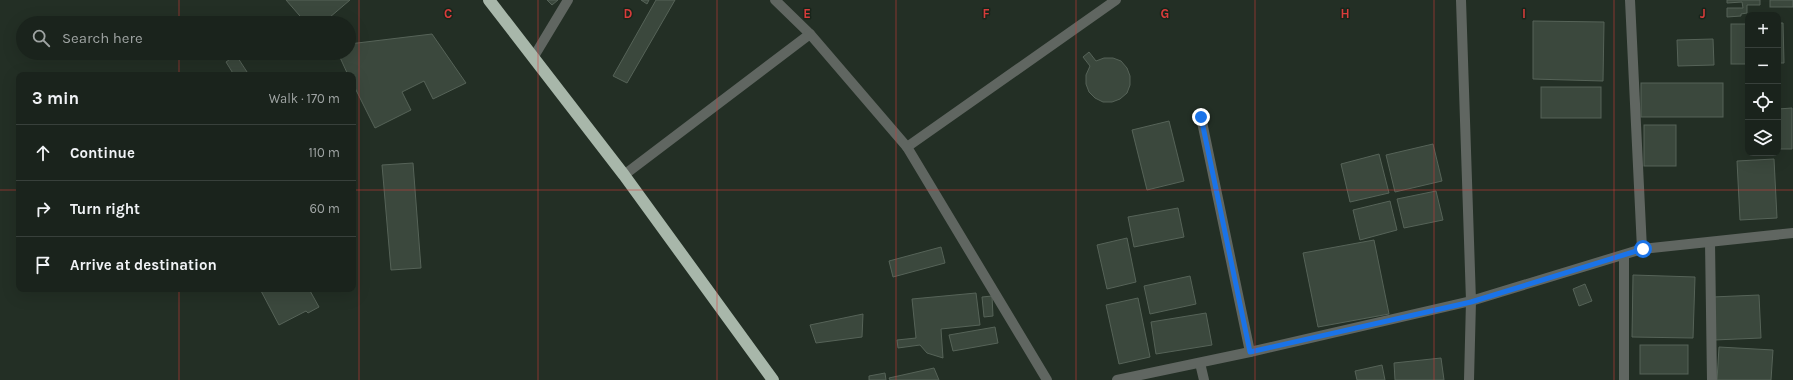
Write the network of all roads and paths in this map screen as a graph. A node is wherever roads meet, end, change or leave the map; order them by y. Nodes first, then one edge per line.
1 (489, 0) edge
2 (568, 0) edge
3 (775, 0) edge
4 (1116, 0) edge
5 (1461, 0) edge
6 (1630, 0) edge
7 (810, 34) junction
8 (533, 58) junction
9 (1201, 117) dead end
10 (908, 147) junction
11 (624, 175) junction
12 (1793, 233) edge
13 (1710, 242) junction
14 (1642, 249) junction
15 (1624, 255) junction
16 (1471, 302) junction
17 (1250, 352) junction
18 (1200, 362) junction
19 (773, 380) edge
20 (1047, 380) edge
21 (1117, 380) edge
22 (1204, 380) edge
23 (1469, 380) edge
24 (1624, 380) edge
25 (1712, 380) edge

1 - 8 highway
2 - 8 street
3 - 7 street
4 - 10 street
5 - 16 street
6 - 14 street
7 - 10 street
7 - 11 street
8 - 11 highway
9 - 17 street
10 - 20 street
11 - 19 highway
12 - 13 street
13 - 14 street
13 - 25 street
14 - 15 street
15 - 16 street
15 - 24 street
16 - 17 street
16 - 23 street
17 - 18 street
18 - 21 street
18 - 22 street

